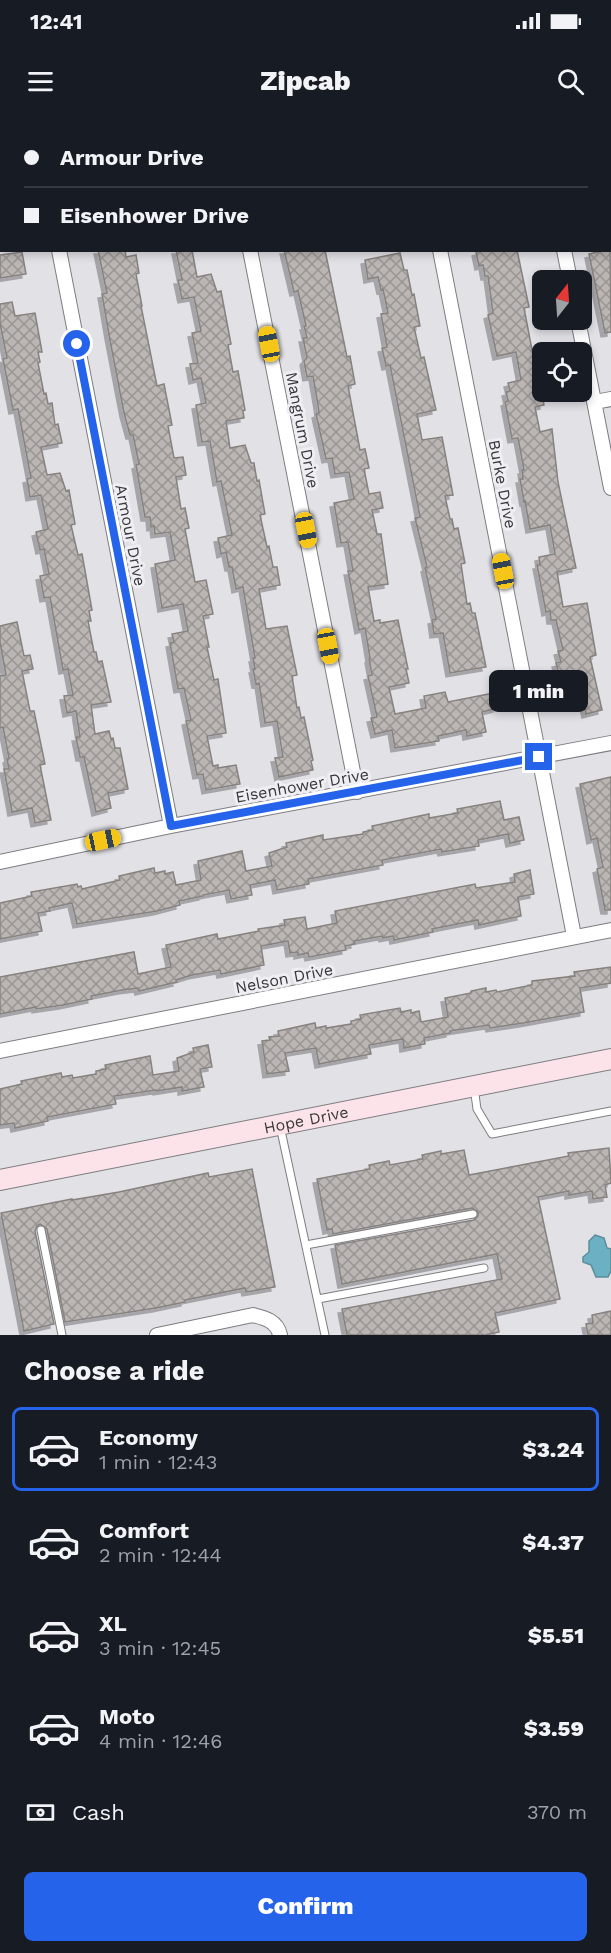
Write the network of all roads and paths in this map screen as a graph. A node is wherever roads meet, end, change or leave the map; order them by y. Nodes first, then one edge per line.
1 (59, 252) edge
2 (250, 252) edge
3 (440, 252) edge
4 (564, 252) edge
5 (568, 270) edge
6 (580, 330) edge
7 (611, 399) edge
8 (595, 402) junction
9 (611, 488) edge
10 (611, 743) edge
11 (539, 757) junction
12 (357, 792) junction
13 (171, 826) junction
14 (0, 862) edge
15 (611, 930) edge
16 (574, 936) junction
17 (0, 1051) edge
18 (611, 1059) edge
19 (474, 1087) junction
20 (611, 1111) edge
21 (280, 1126) junction
22 (0, 1180) edge
23 (473, 1214) dead end
24 (40, 1230) dead end
25 (306, 1245) junction
26 (484, 1269) dead end
27 (318, 1299) junction
28 (62, 1335) edge
29 (157, 1335) edge
30 (280, 1335) edge
31 (325, 1335) edge

1 - 13 street, Armour Drive
2 - 12 street, Mangrum Drive
3 - 11 street, Burke Drive
4 - 5 street
6 - 8 street
7 - 8 street
8 - 9 street
10 - 11 street, Eisenhower Drive
11 - 12 street, Eisenhower Drive
11 - 16 street, Burke Drive
12 - 13 street, Eisenhower Drive
13 - 14 street, Eisenhower Drive
15 - 16 street, Nelson Drive
16 - 17 street, Nelson Drive
18 - 19 street, Hope Drive
19 - 20 lane
19 - 21 street, Hope Drive
21 - 22 street, Hope Drive
21 - 25 lane
23 - 25 lane
24 - 28 lane
25 - 27 lane
26 - 27 lane
27 - 31 lane
29 - 30 street

